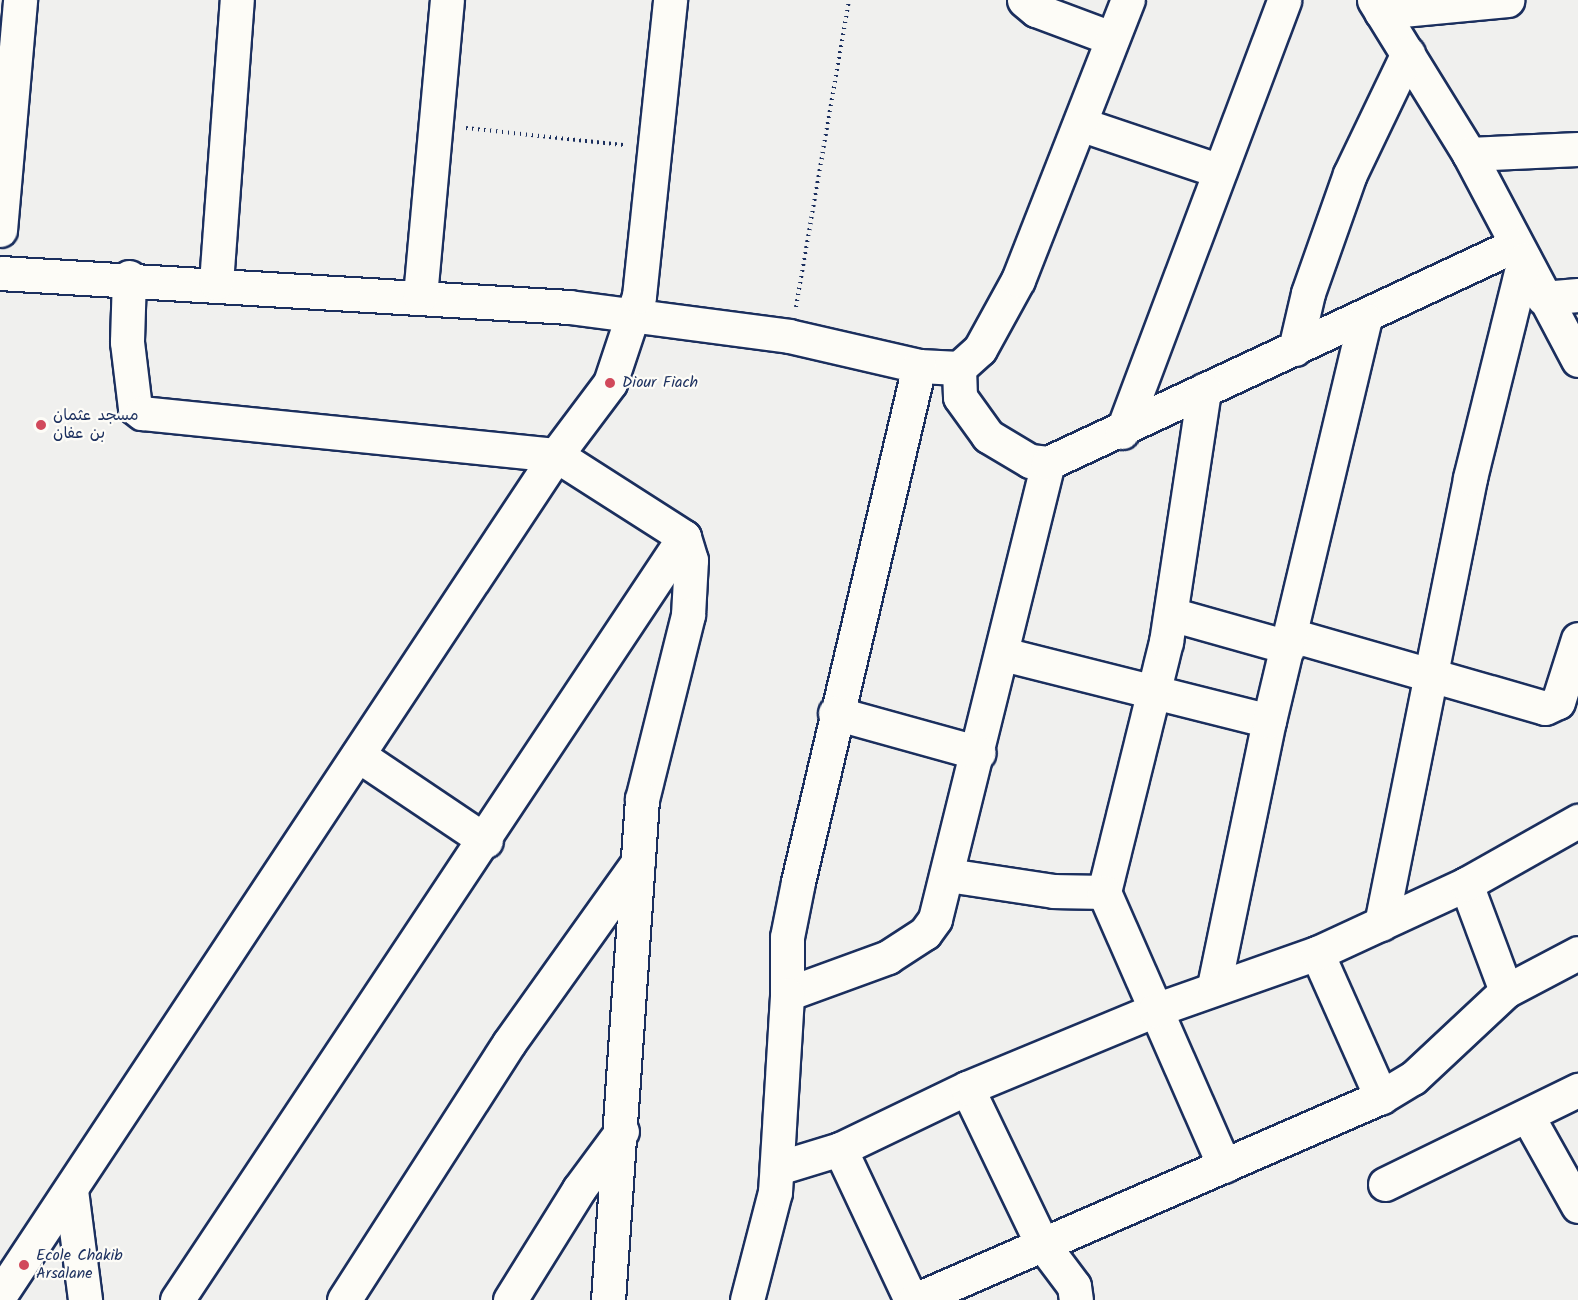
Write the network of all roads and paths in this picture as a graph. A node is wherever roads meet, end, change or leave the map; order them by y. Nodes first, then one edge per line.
1 (20, 0) edge
2 (237, 0) edge
3 (447, 0) edge
4 (670, 0) edge
5 (849, 0) edge
6 (1128, 0) edge
7 (1284, 0) edge
8 (1507, 0) edge
9 (1020, 2) edge
10 (1378, 6) edge
11 (1111, 38) junction
12 (1408, 53) junction
13 (1080, 124) junction
14 (436, 126) junction
15 (1578, 149) edge
16 (653, 150) junction
17 (1469, 154) junction
18 (1217, 170) junction
19 (0, 230) edge
20 (1519, 252) junction
21 (0, 273) edge
22 (129, 277) junction
23 (216, 283) junction
24 (1578, 295) edge
25 (420, 296) junction
26 (1543, 298) junction
27 (632, 315) junction
28 (1365, 319) junction
29 (789, 336) junction
30 (1295, 349) junction
31 (1578, 360) edge
32 (919, 366) junction
33 (959, 368) junction
34 (1204, 390) junction
35 (1122, 432) junction
36 (556, 455) junction
37 (1048, 463) junction
38 (684, 537) junction
39 (1171, 614) junction
40 (1578, 639) edge
41 (1289, 641) junction
42 (1003, 654) junction
43 (1433, 672) junction
44 (1156, 692) junction
45 (835, 713) junction
46 (1269, 721) junction
47 (980, 753) junction
48 (358, 755) junction
49 (1578, 821) edge
50 (486, 841) junction
51 (638, 862) junction
52 (948, 875) junction
53 (1466, 884) junction
54 (1104, 891) junction
55 (1381, 924) junction
56 (1317, 953) junction
57 (1578, 953) edge
58 (1214, 986) junction
59 (1506, 991) junction
60 (787, 994) junction
61 (1155, 1010) junction
62 (967, 1088) junction
63 (1578, 1090) edge
64 (1381, 1096) junction
65 (1528, 1117) junction
66 (622, 1131) junction
67 (840, 1149) junction
68 (1224, 1166) junction
69 (778, 1168) junction
70 (1385, 1184) dead end
71 (71, 1190) junction
72 (1578, 1206) edge
73 (1041, 1242) junction
74 (0, 1295) edge
75 (85, 1299) edge
76 (177, 1300) edge
77 (345, 1300) edge
78 (510, 1300) edge
79 (608, 1300) edge
80 (747, 1300) edge
81 (913, 1300) edge
82 (1076, 1300) edge

1 - 19 street
2 - 23 street
3 - 14 street
4 - 16 street
5 - 29 path
6 - 11 street
7 - 18 street
8 - 10 street
9 - 11 street
10 - 12 street
11 - 13 street
12 - 17 street
12 - 30 street
13 - 18 street
13 - 33 street
14 - 16 path
14 - 25 street
15 - 17 street
16 - 27 street
17 - 20 street
18 - 35 street
20 - 26 street
20 - 28 street
20 - 43 street
21 - 22 street
22 - 23 street
22 - 36 street
23 - 25 street
24 - 26 street
25 - 27 street
26 - 31 street
27 - 29 street
27 - 36 street
28 - 30 street
28 - 41 street
29 - 32 street
30 - 34 street
32 - 33 street
32 - 45 street
33 - 37 street
34 - 35 street
34 - 39 street
35 - 37 street
36 - 38 street
36 - 48 street
37 - 42 street
38 - 50 street
38 - 51 street
39 - 41 street
39 - 44 street
40 - 43 street
41 - 43 street
41 - 46 street
42 - 44 street
42 - 47 street
43 - 55 street
44 - 46 street
44 - 54 street
45 - 47 street
45 - 60 street
46 - 58 street
47 - 52 street
48 - 50 street
48 - 71 street
49 - 53 street
50 - 76 street
51 - 66 street
51 - 77 street
52 - 54 street
52 - 60 street
53 - 55 street
53 - 59 street
54 - 61 street
55 - 56 street
56 - 58 street
56 - 64 street
57 - 59 street
58 - 61 street
59 - 64 street
60 - 69 street
61 - 62 street
61 - 68 street
62 - 67 street
62 - 73 street
63 - 65 street
64 - 68 street
65 - 70 street
65 - 72 street
66 - 78 street
66 - 79 street
67 - 69 street
67 - 81 street
68 - 73 street
69 - 80 street
71 - 74 street
71 - 75 street
73 - 81 street
73 - 82 street

